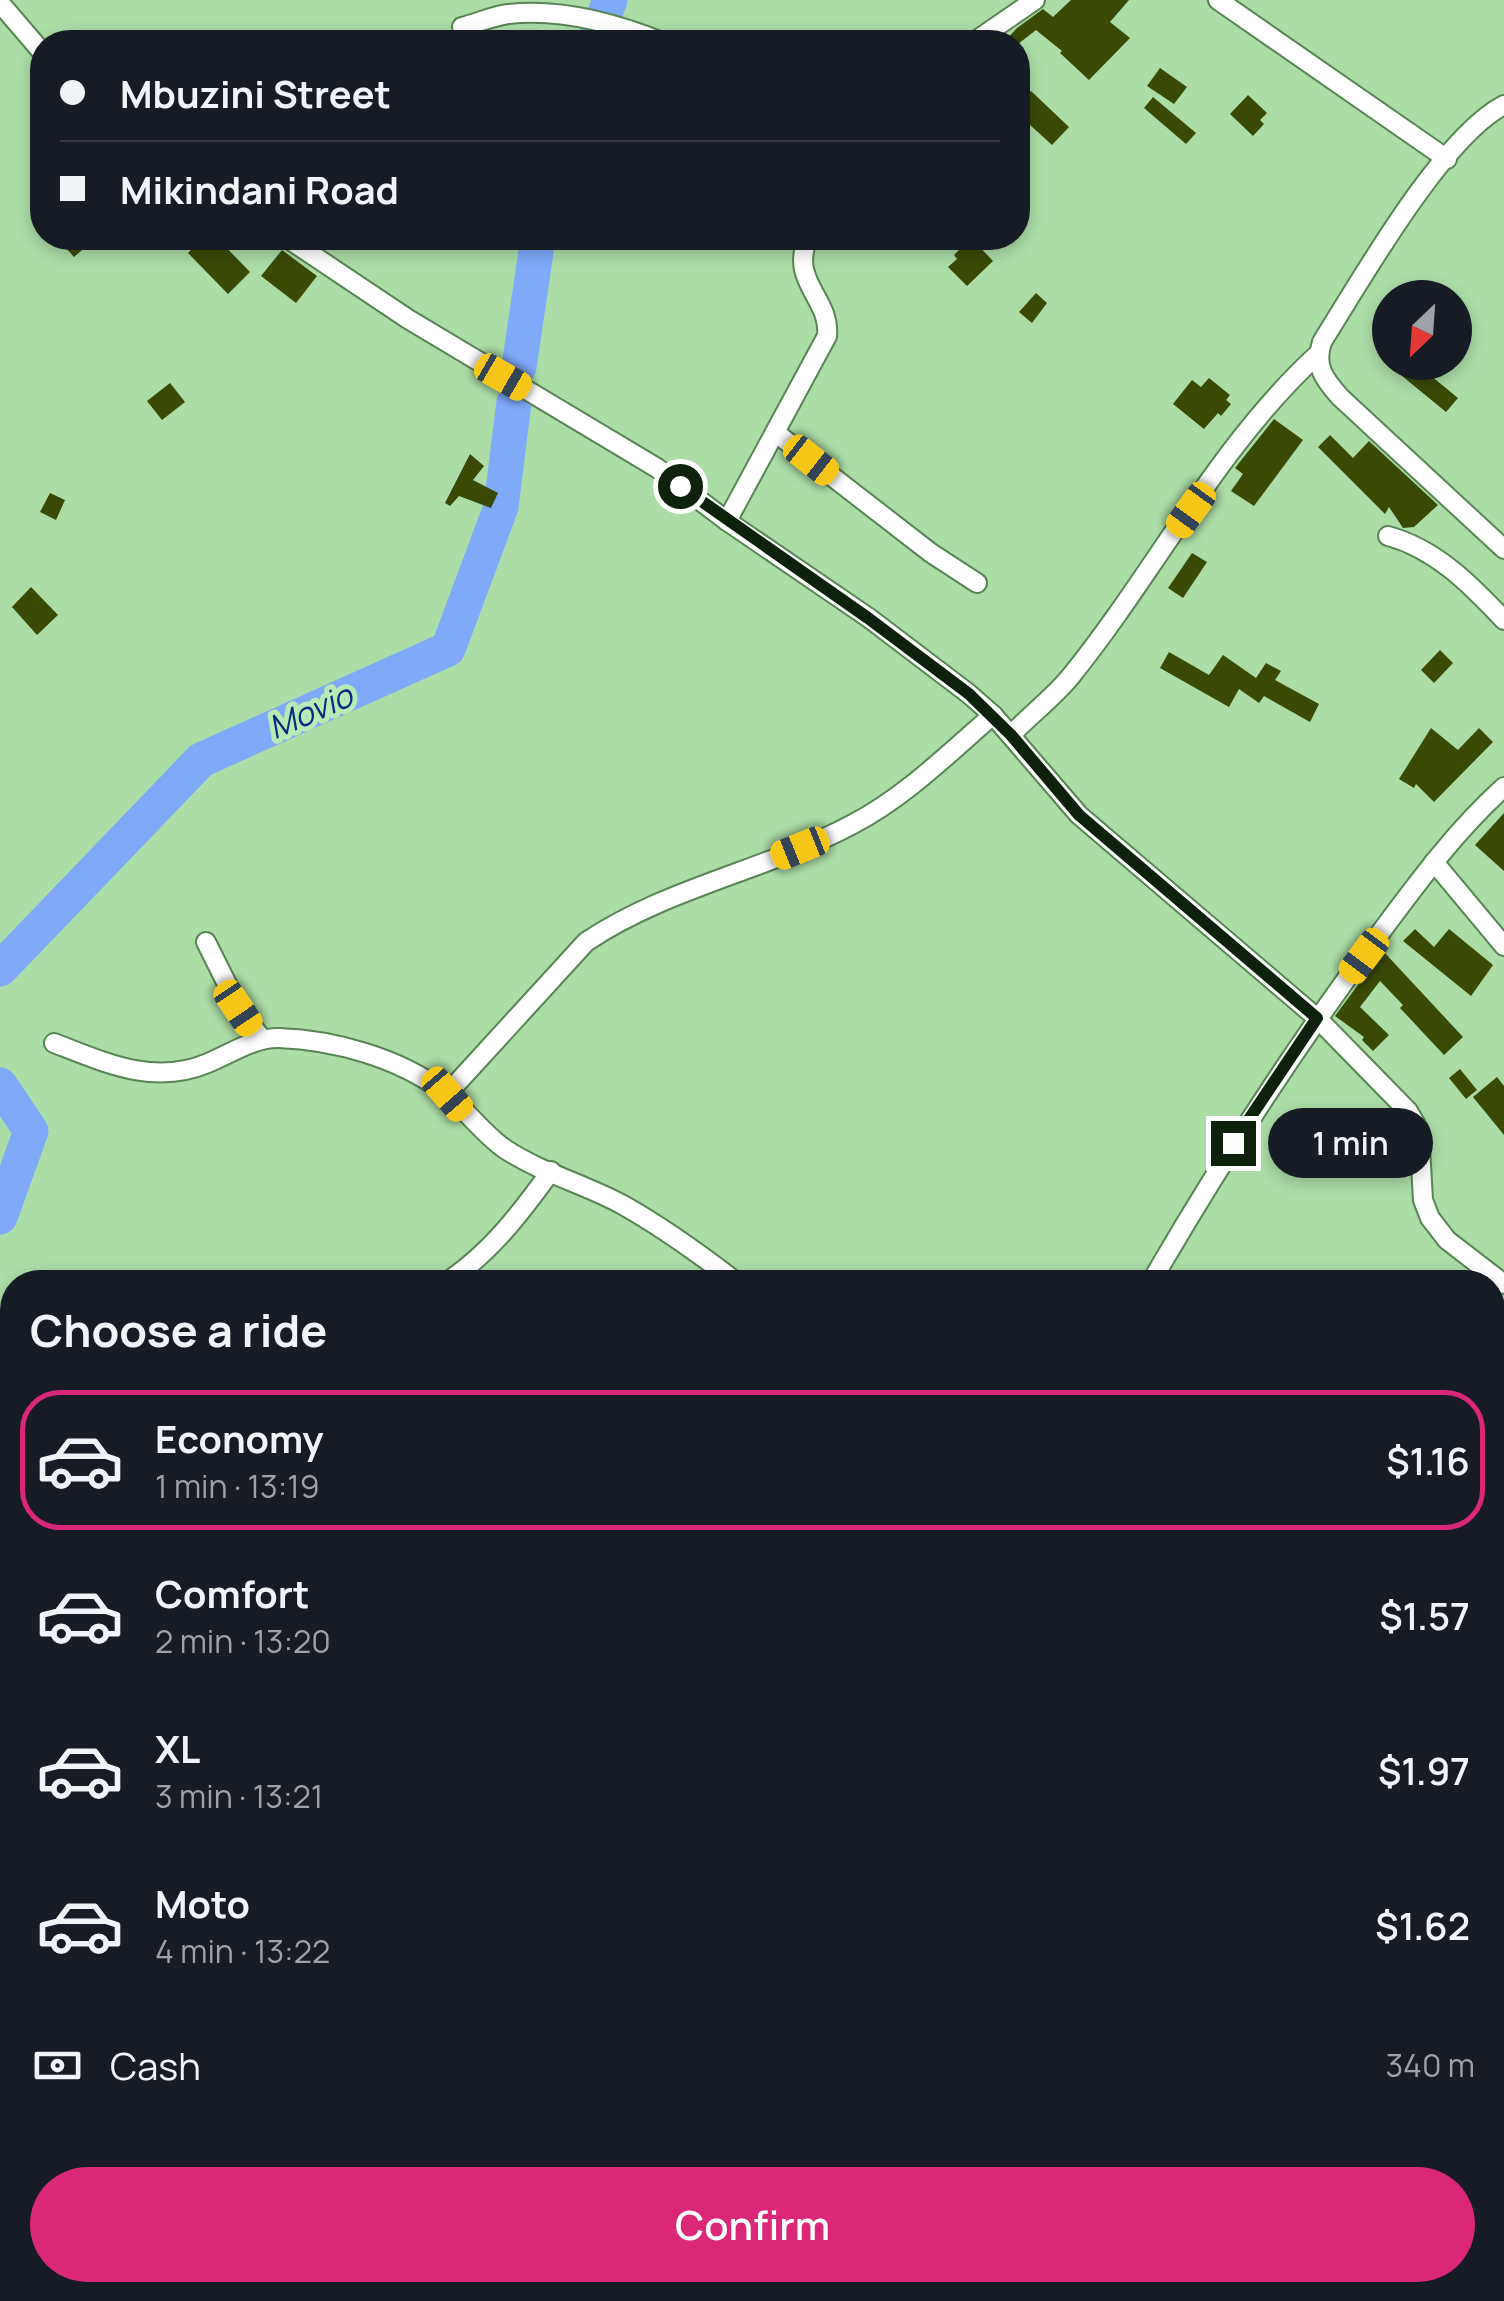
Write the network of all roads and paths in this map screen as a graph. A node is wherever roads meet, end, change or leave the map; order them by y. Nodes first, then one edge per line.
1 (1035, 0) edge
2 (1218, 0) edge
3 (0, 3) edge
4 (462, 27) dead end
5 (632, 30) edge
6 (991, 30) edge
7 (30, 38) edge
8 (1504, 106) edge
9 (1447, 158) junction
10 (305, 250) edge
11 (806, 250) edge
12 (1318, 355) junction
13 (776, 433) junction
14 (727, 521) junction
15 (1388, 536) dead end
16 (1504, 549) edge
17 (977, 583) dead end
18 (1504, 620) edge
19 (993, 715) junction
20 (1011, 735) junction
21 (1504, 786) edge
22 (1434, 862) junction
23 (206, 942) dead end
24 (1504, 946) edge
25 (1317, 1018) junction
26 (262, 1039) junction
27 (54, 1043) dead end
28 (447, 1094) junction
29 (552, 1171) junction
30 (465, 1270) edge
31 (718, 1270) edge
32 (1158, 1270) edge
33 (1483, 1270) edge

1 - 6 street
2 - 9 street
3 - 7 street
4 - 5 street
8 - 9 street
9 - 12 street
10 - 14 street
11 - 13 street
12 - 16 street
12 - 20 street
13 - 14 street
13 - 17 street
14 - 19 street
15 - 18 street
19 - 20 street
19 - 28 street
20 - 25 street
21 - 22 street
22 - 24 street
22 - 25 street
23 - 26 street
25 - 32 street
25 - 33 street
26 - 27 street
26 - 28 street
28 - 29 street
29 - 30 street
29 - 31 street

